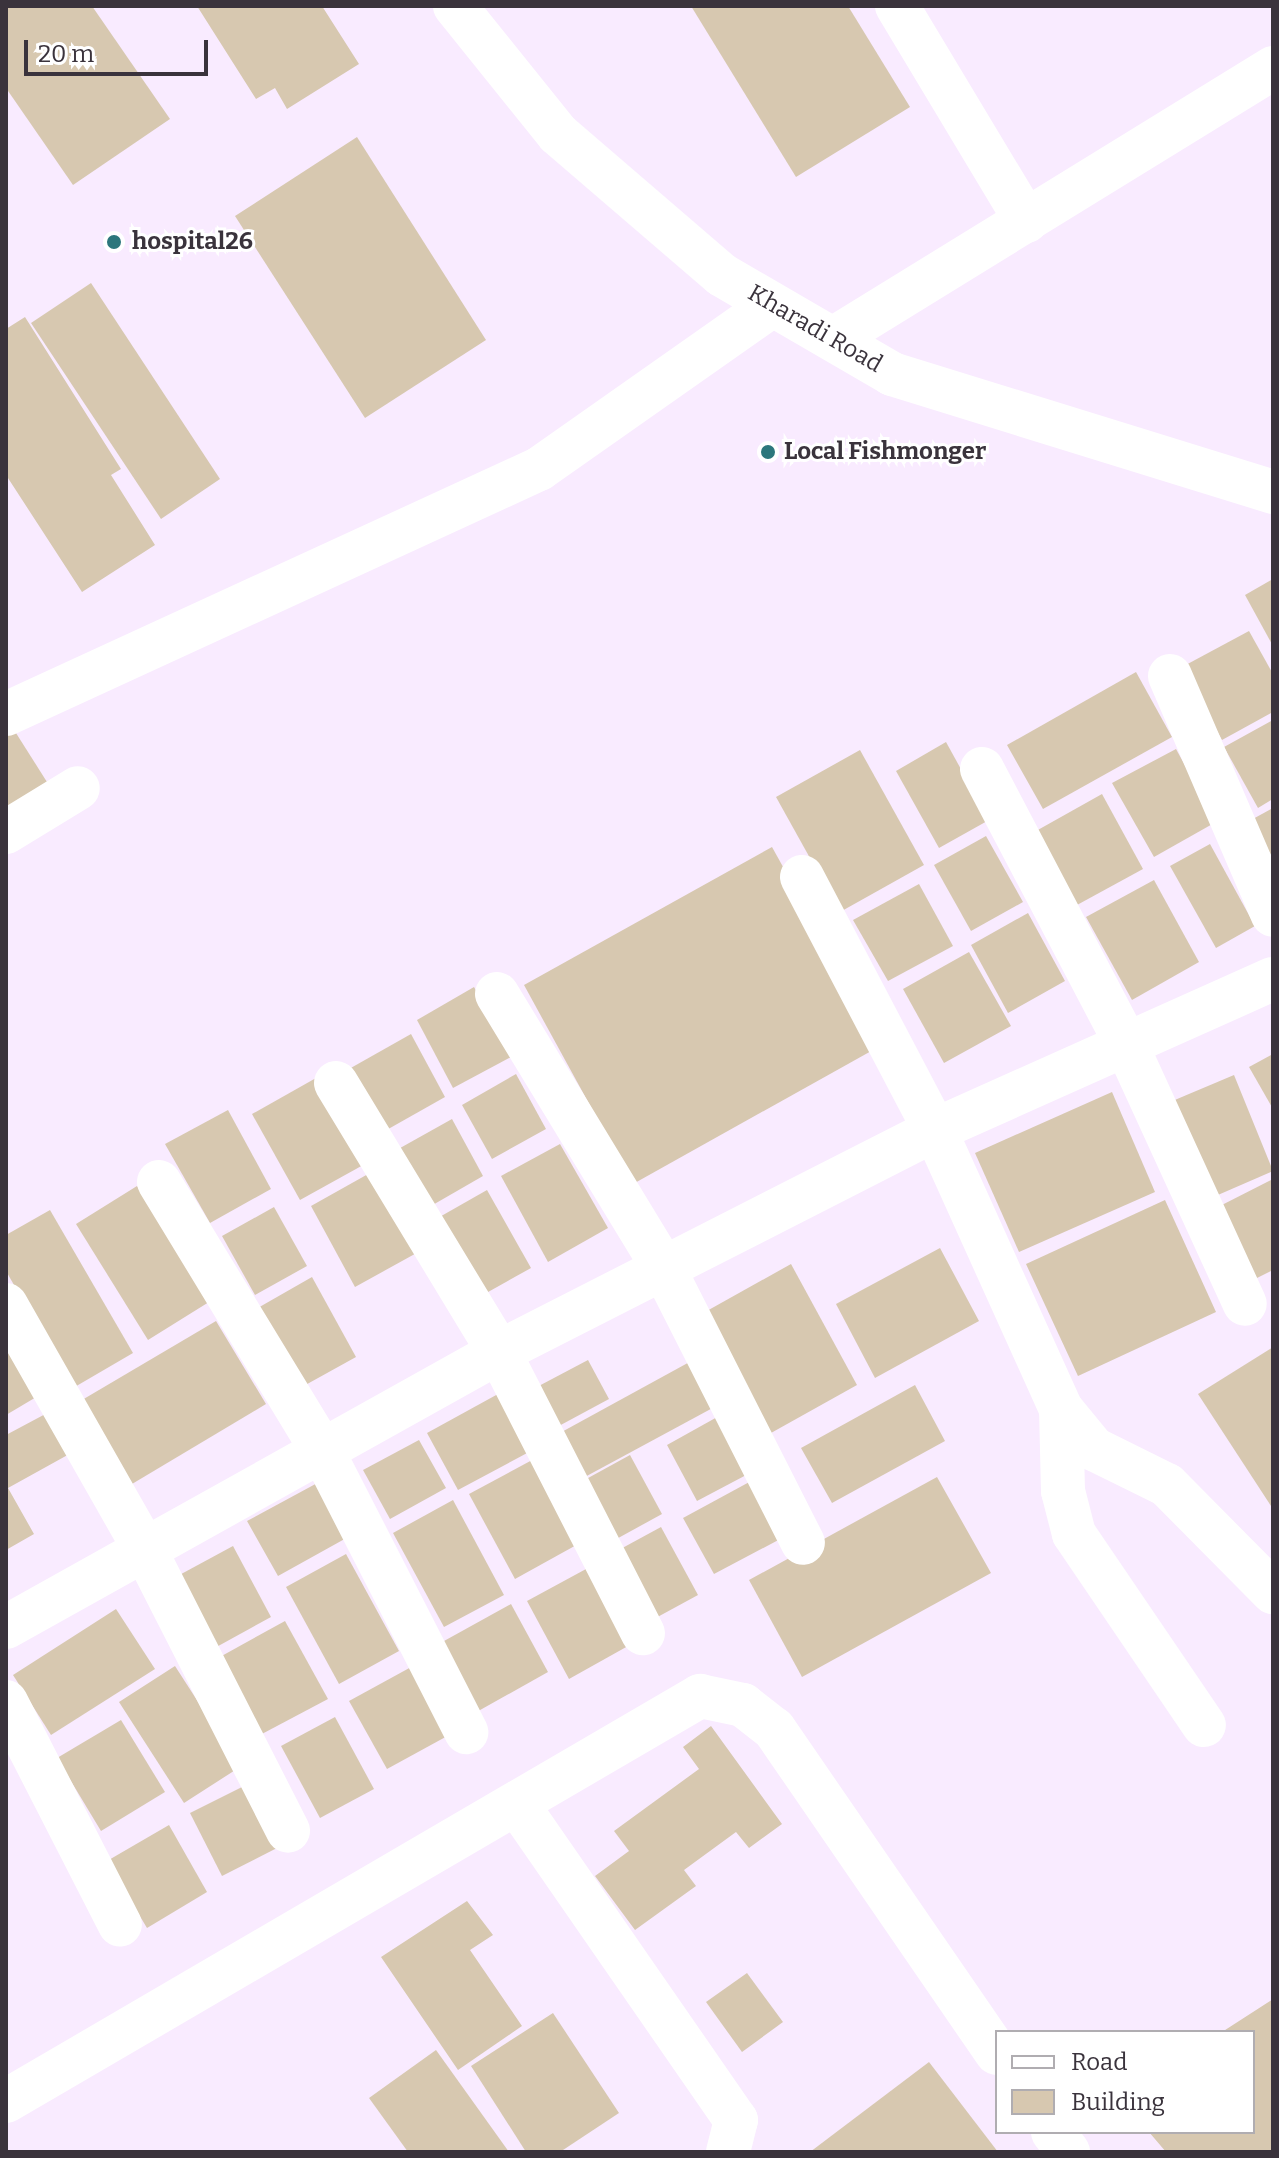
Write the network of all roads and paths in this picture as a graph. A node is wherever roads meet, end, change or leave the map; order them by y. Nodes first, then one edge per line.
1 (455, 6) edge
2 (897, 6) edge
3 (1273, 68) edge
4 (1026, 221) junction
5 (772, 305) junction
6 (833, 339) junction
7 (1273, 492) edge
8 (1170, 676) dead end
9 (6, 714) edge
10 (982, 769) dead end
11 (78, 788) dead end
12 (6, 832) edge
13 (802, 877) dead end
14 (1273, 915) edge
15 (1273, 979) edge
16 (497, 994) dead end
17 (1124, 1040) junction
18 (336, 1083) dead end
19 (935, 1130) junction
20 (159, 1182) dead end
21 (664, 1269) junction
22 (1245, 1304) dead end
23 (6, 1305) edge
24 (499, 1352) junction
25 (1061, 1409) junction
26 (322, 1450) junction
27 (803, 1543) dead end
28 (145, 1550) junction
29 (1273, 1592) edge
30 (6, 1627) edge
31 (643, 1633) dead end
32 (6, 1702) edge
33 (1204, 1725) dead end
34 (466, 1732) dead end
35 (519, 1807) junction
36 (288, 1831) dead end
37 (120, 1925) dead end
38 (995, 2050) edge
39 (6, 2101) edge
40 (1054, 2134) edge
41 (728, 2152) edge
42 (1068, 2152) edge

1 - 5 street, Kharadi Road
2 - 4 street
3 - 4 street
4 - 6 street
5 - 6 street, Kharadi Road
5 - 9 street
6 - 7 street, Kharadi Road
8 - 14 street
10 - 17 street
11 - 12 street
13 - 19 street
15 - 17 street
16 - 21 street
17 - 19 street
17 - 22 street
18 - 24 street
19 - 21 street
19 - 25 street
20 - 26 street
21 - 24 street
21 - 27 street
23 - 28 street
24 - 26 street
24 - 31 street
25 - 29 street
25 - 33 street
26 - 28 street
26 - 34 street
28 - 30 street
28 - 36 street
32 - 37 street
35 - 38 street
35 - 39 street
35 - 41 street
40 - 42 street

